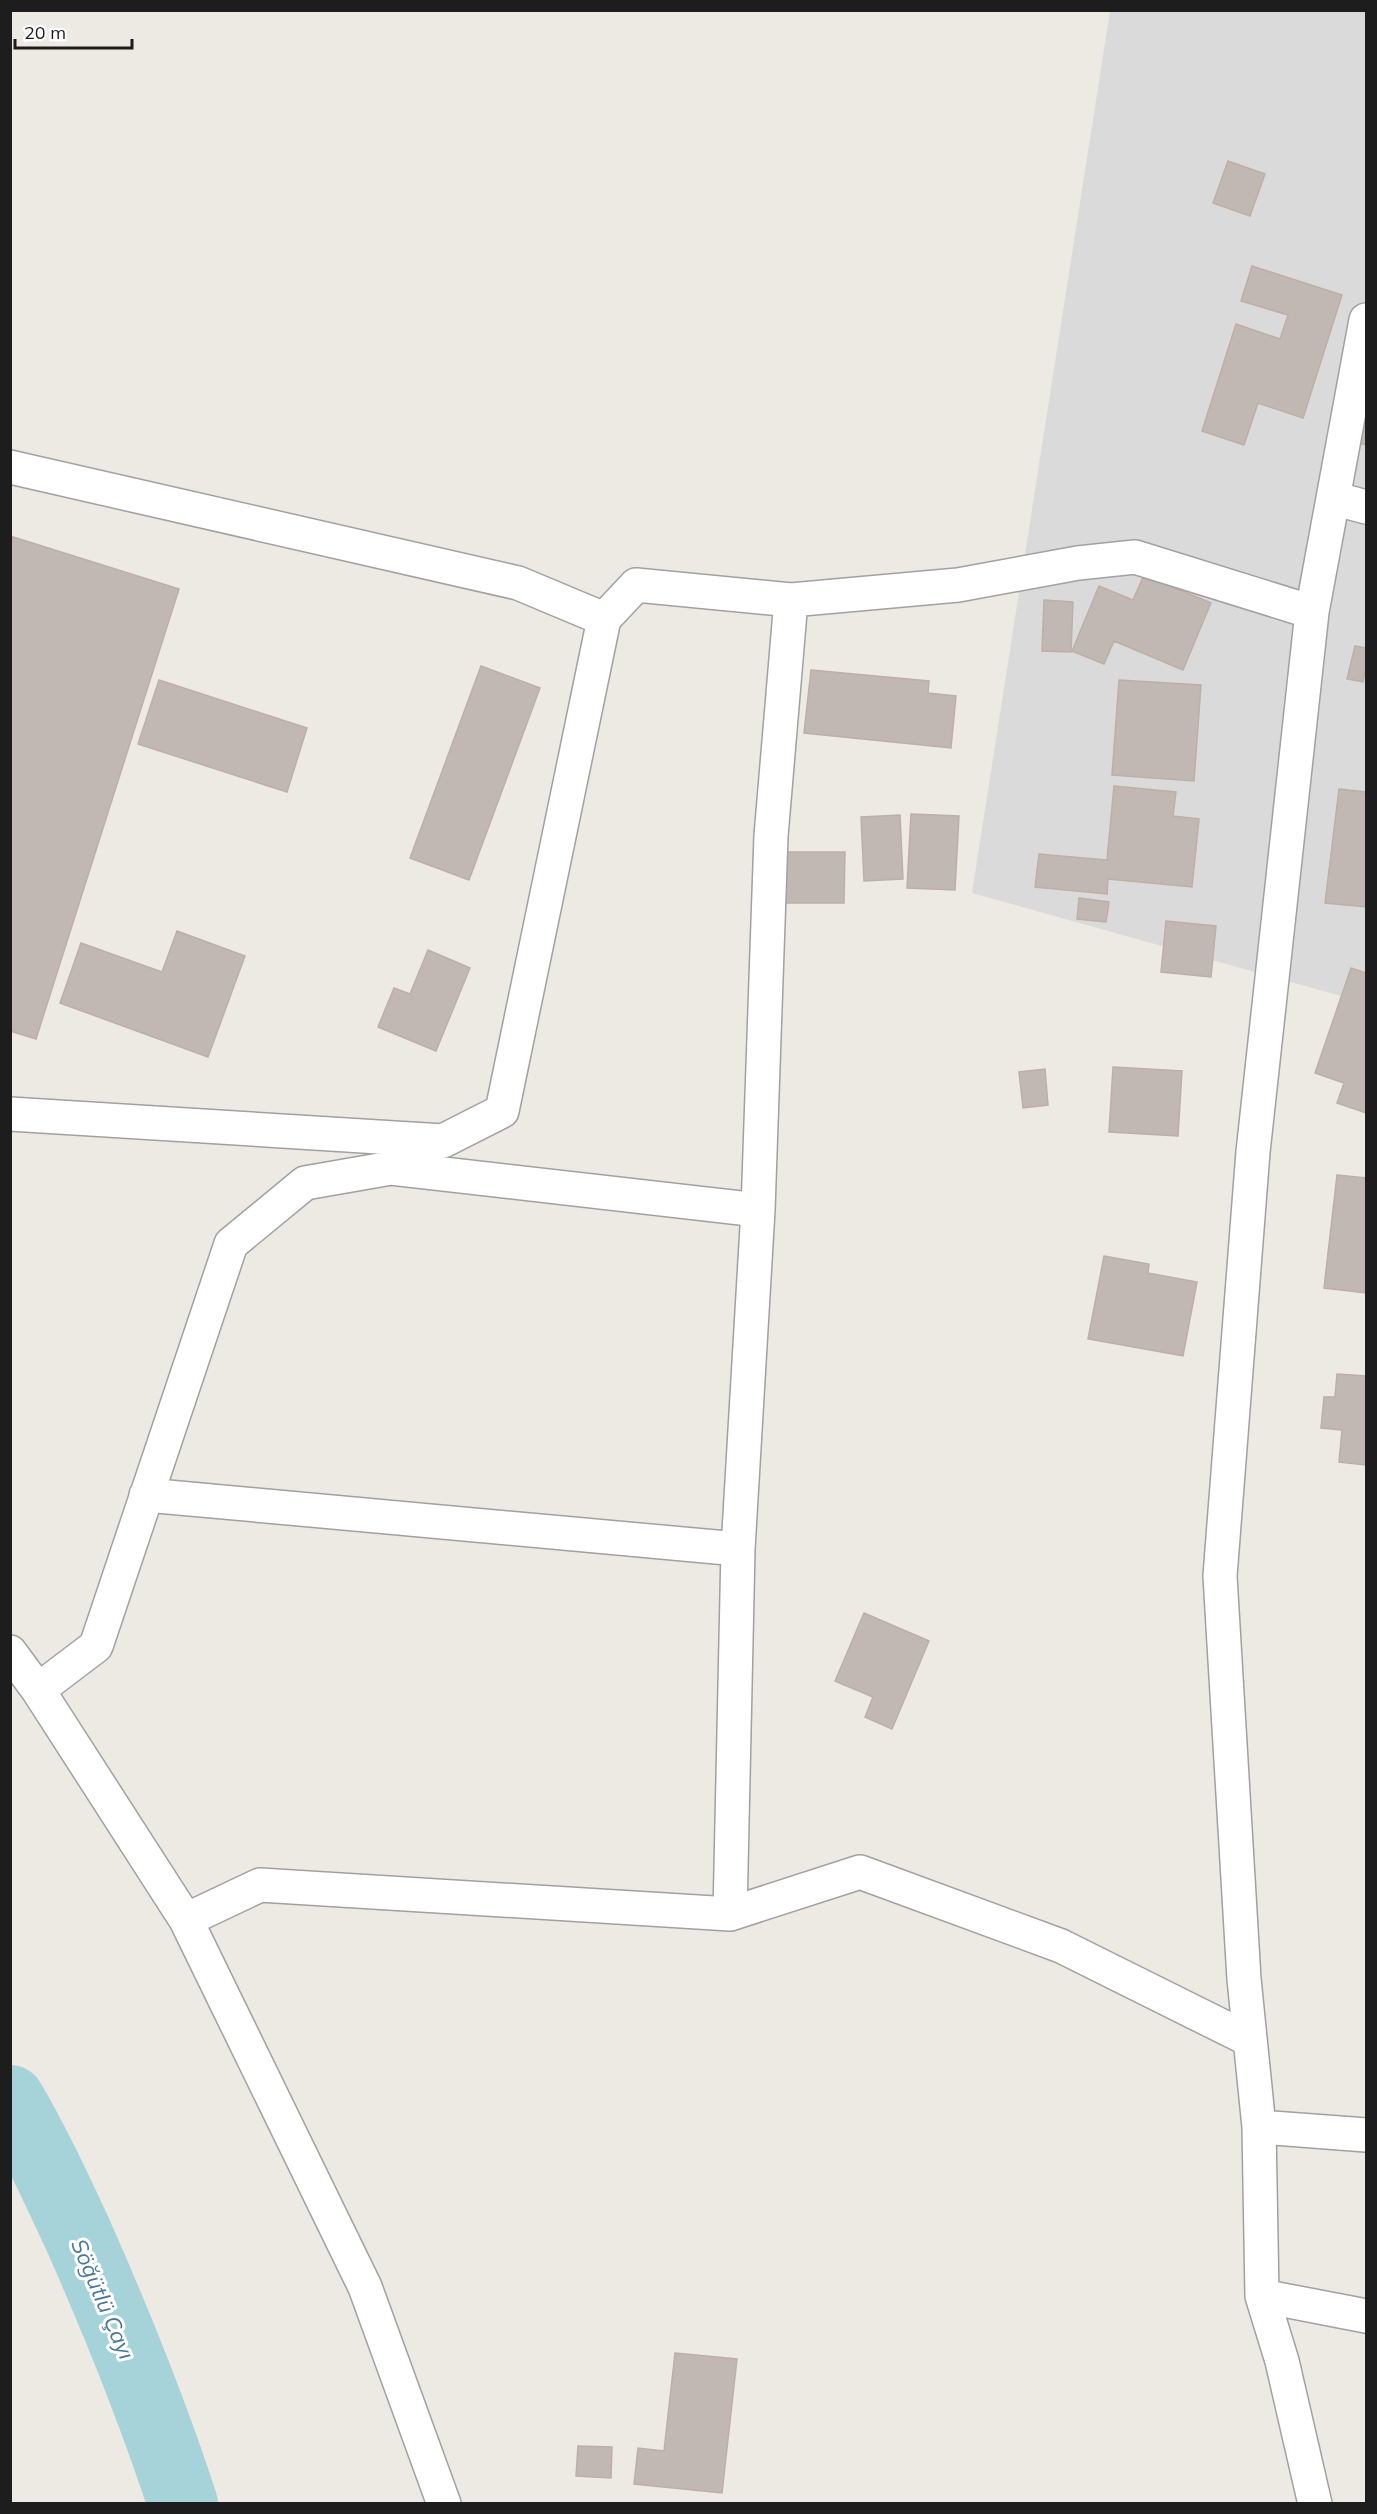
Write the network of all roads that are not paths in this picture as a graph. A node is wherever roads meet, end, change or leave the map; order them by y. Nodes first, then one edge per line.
1 (1366, 320) edge
2 (10, 467) edge
3 (1333, 498) junction
4 (1366, 507) edge
5 (792, 600) junction
6 (1312, 612) junction
7 (604, 619) junction
8 (10, 1114) edge
9 (758, 1210) junction
10 (146, 1495) junction
11 (738, 1549) junction
12 (10, 1652) edge
13 (38, 1690) junction
14 (730, 1914) junction
15 (186, 1920) junction
16 (1250, 2040) junction
17 (1259, 2127) junction
18 (1366, 2135) edge
19 (1262, 2296) junction
20 (1366, 2316) edge
21 (444, 2504) edge
22 (1315, 2504) edge

1 - 3 street
2 - 7 street
3 - 4 street
3 - 6 street
5 - 6 street
5 - 7 street
5 - 9 street
6 - 16 street
7 - 8 street
9 - 10 street
9 - 11 street
10 - 11 street
10 - 13 street
11 - 14 street
12 - 13 street
13 - 15 street
14 - 15 street
14 - 16 street
15 - 21 street
16 - 17 street
17 - 18 street
17 - 19 street
19 - 20 street
19 - 22 street

